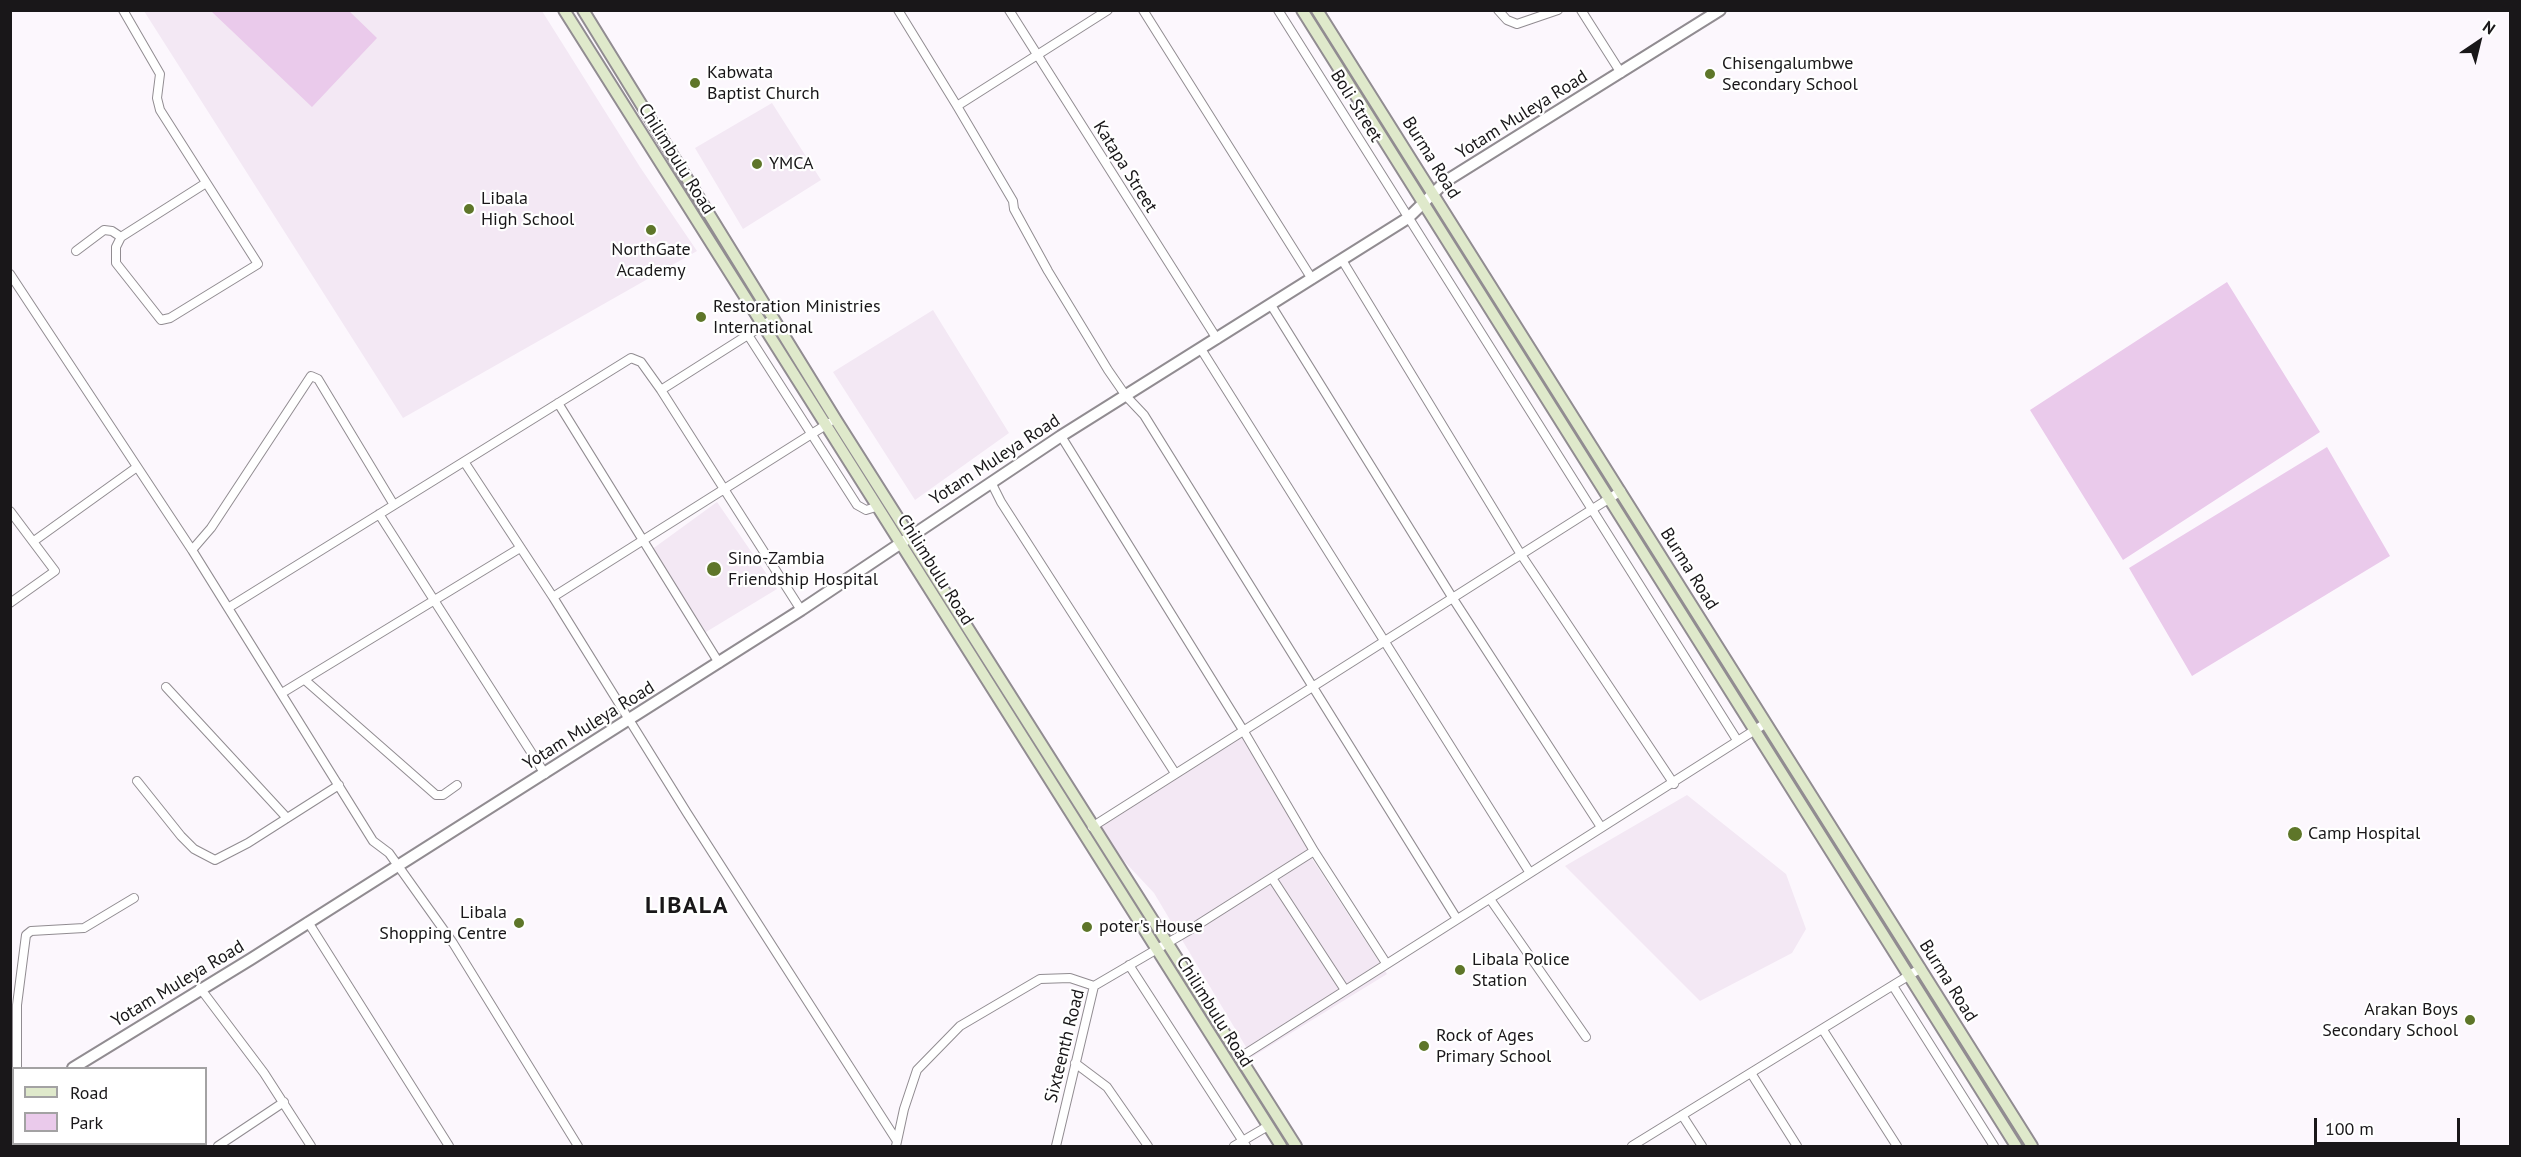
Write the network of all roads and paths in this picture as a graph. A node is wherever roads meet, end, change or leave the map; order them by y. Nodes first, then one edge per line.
1 (123, 10) edge
2 (564, 10) edge
3 (583, 10) edge
4 (898, 10) edge
5 (1009, 10) edge
6 (1108, 10) edge
7 (1143, 10) edge
8 (1278, 10) edge
9 (1302, 10) edge
10 (1317, 10) edge
11 (1498, 10) edge
12 (1557, 10) edge
13 (1581, 10) edge
14 (1720, 10) edge
15 (1037, 55) junction
16 (1621, 73) junction
17 (957, 106) junction
18 (206, 183) junction
19 (1433, 192) junction
20 (1424, 203) junction
21 (1408, 218) junction
22 (121, 237) junction
23 (76, 251) dead end
24 (1342, 260) junction
25 (10, 274) edge
26 (1312, 279) junction
27 (1271, 305) junction
28 (768, 322) junction
29 (748, 335) junction
30 (1217, 339) junction
31 (1201, 349) junction
32 (661, 390) junction
33 (1126, 396) junction
34 (558, 403) junction
35 (831, 422) junction
36 (811, 433) junction
37 (1061, 436) junction
38 (465, 463) junction
39 (137, 467) junction
40 (991, 482) junction
41 (723, 489) junction
42 (1621, 491) junction
43 (1609, 498) junction
44 (394, 505) junction
45 (876, 507) junction
46 (1592, 508) junction
47 (10, 511) edge
48 (379, 514) junction
49 (910, 536) junction
50 (644, 540) junction
51 (34, 542) junction
52 (899, 544) junction
53 (520, 548) junction
54 (192, 550) junction
55 (1521, 553) junction
56 (553, 597) junction
57 (1452, 597) junction
58 (434, 599) junction
59 (10, 603) edge
60 (228, 608) junction
61 (801, 610) junction
62 (1384, 639) junction
63 (719, 663) junction
64 (306, 681) junction
65 (1312, 685) junction
66 (166, 687) dead end
67 (282, 693) junction
68 (630, 720) junction
69 (1766, 723) junction
70 (1243, 730) junction
71 (1754, 730) junction
72 (1737, 740) junction
73 (1175, 772) junction
74 (544, 774) junction
75 (137, 781) dead end
76 (1674, 784) junction
77 (339, 785) junction
78 (458, 785) dead end
79 (287, 818) junction
80 (1092, 826) junction
81 (1601, 827) junction
82 (1314, 851) junction
83 (396, 866) junction
84 (1530, 873) junction
85 (1272, 879) junction
86 (134, 898) dead end
87 (1490, 899) junction
88 (1458, 918) junction
89 (308, 922) junction
90 (1165, 942) junction
91 (1155, 948) junction
92 (1386, 963) junction
93 (1129, 965) junction
94 (1921, 968) junction
95 (1908, 976) junction
96 (1094, 986) junction
97 (1893, 986) junction
98 (200, 988) junction
99 (1345, 990) junction
100 (1823, 1029) junction
101 (1586, 1037) dead end
102 (1239, 1058) junction
103 (1075, 1063) junction
104 (17, 1067) edge
105 (75, 1067) edge
106 (1751, 1073) junction
107 (284, 1102) junction
108 (1682, 1115) junction
109 (1268, 1126) junction
110 (896, 1144) edge
111 (1245, 1144) edge
112 (218, 1146) edge
113 (311, 1146) edge
114 (449, 1146) edge
115 (578, 1146) edge
116 (1056, 1146) edge
117 (1148, 1146) edge
118 (1234, 1146) edge
119 (1281, 1146) edge
120 (1296, 1146) edge
121 (1632, 1146) edge
122 (1702, 1146) edge
123 (1797, 1146) edge
124 (1896, 1146) edge
125 (1994, 1146) edge
126 (2016, 1146) edge
127 (2032, 1146) edge

1 - 18 street
2 - 28 main road, Chilimbulu Road
3 - 28 main road, Chilimbulu Road
4 - 17 street
5 - 15 street, Katapa Street
6 - 15 street
7 - 26 street
8 - 21 street, Boli Street
9 - 20 main road, Burma Road
10 - 19 main road, Burma Road
11 - 12 street
13 - 16 street
14 - 16 street, Yotam Muleya Road
15 - 17 street
15 - 30 street, Katapa Street
16 - 19 street, Yotam Muleya Road
17 - 33 street
18 - 22 street
18 - 22 street
19 - 20 street, Yotam Muleya Road
19 - 42 main road, Burma Road
20 - 21 street, Yotam Muleya Road
20 - 43 main road, Burma Road
21 - 24 street, Yotam Muleya Road
21 - 46 street, Boli Street
22 - 23 street
24 - 26 street, Yotam Muleya Road
24 - 55 street
25 - 39 street
26 - 27 street, Yotam Muleya Road
27 - 30 street, Yotam Muleya Road
27 - 57 street
28 - 29 street
28 - 35 main road, Chilimbulu Road
29 - 32 street
29 - 36 street
30 - 31 street, Yotam Muleya Road
31 - 33 street, Yotam Muleya Road
31 - 62 street
32 - 34 street
32 - 41 street
33 - 37 street, Yotam Muleya Road
33 - 65 street
34 - 38 street
34 - 50 street
35 - 36 street
35 - 45 main road, Chilimbulu Road
35 - 49 main road, Chilimbulu Road
36 - 41 street
36 - 45 street
37 - 40 street, Yotam Muleya Road
37 - 70 street
38 - 44 street
38 - 53 street
39 - 51 street
39 - 54 street
40 - 49 street, Yotam Muleya Road
40 - 73 street
41 - 50 street
41 - 61 street
42 - 43 street
42 - 69 main road, Burma Road
43 - 46 street
43 - 71 main road, Burma Road
44 - 48 street
44 - 54 street
45 - 52 main road, Chilimbulu Road
46 - 55 street
46 - 72 street, Boli Street
47 - 51 street
48 - 58 street
48 - 60 street
49 - 52 street, Yotam Muleya Road
49 - 80 main road, Chilimbulu Road
50 - 56 street
50 - 63 street
51 - 59 street
52 - 61 street, Yotam Muleya Road
52 - 91 main road, Chilimbulu Road
53 - 56 street
53 - 58 street
54 - 60 street
55 - 57 street
55 - 76 street
56 - 68 street
57 - 62 street
57 - 81 street
58 - 64 street
58 - 74 street
60 - 67 street
61 - 63 street, Yotam Muleya Road
62 - 65 street
62 - 84 street
63 - 68 street, Yotam Muleya Road
64 - 67 street
64 - 78 street
65 - 70 street
65 - 88 street
66 - 79 street
67 - 77 street
68 - 74 street, Yotam Muleya Road
68 - 110 street
69 - 71 street
69 - 94 main road, Burma Road
70 - 73 street
70 - 82 street
71 - 72 street
71 - 95 main road, Burma Road
72 - 76 street
73 - 80 street
74 - 83 street, Yotam Muleya Road
75 - 79 street
76 - 81 street
77 - 79 street
77 - 83 street
80 - 90 main road, Chilimbulu Road
81 - 84 street
82 - 85 street, Sixteenth Road
82 - 92 street
83 - 89 street, Yotam Muleya Road
83 - 115 street
84 - 87 street
85 - 90 street, Sixteenth Road
85 - 99 street
86 - 104 street
87 - 88 street
87 - 101 street
88 - 92 street
89 - 98 street, Yotam Muleya Road
89 - 114 street
90 - 91 street, Sixteenth Road
90 - 102 main road, Chilimbulu Road
91 - 93 street, Sixteenth Road
91 - 109 main road, Chilimbulu Road
92 - 99 street
93 - 96 street, Sixteenth Road
93 - 111 street
94 - 95 street
94 - 127 main road, Burma Road
95 - 97 street
95 - 126 main road, Burma Road
96 - 103 street, Sixteenth Road
96 - 110 street
97 - 100 street
97 - 125 street
98 - 105 street, Yotam Muleya Road
98 - 107 street
99 - 102 street
100 - 106 street
100 - 124 street
102 - 120 main road, Chilimbulu Road
103 - 116 street, Sixteenth Road
103 - 117 street
106 - 108 street
106 - 123 street
107 - 112 street
107 - 113 street
108 - 121 street
108 - 122 street
109 - 111 street
109 - 119 main road, Chilimbulu Road
111 - 118 street

